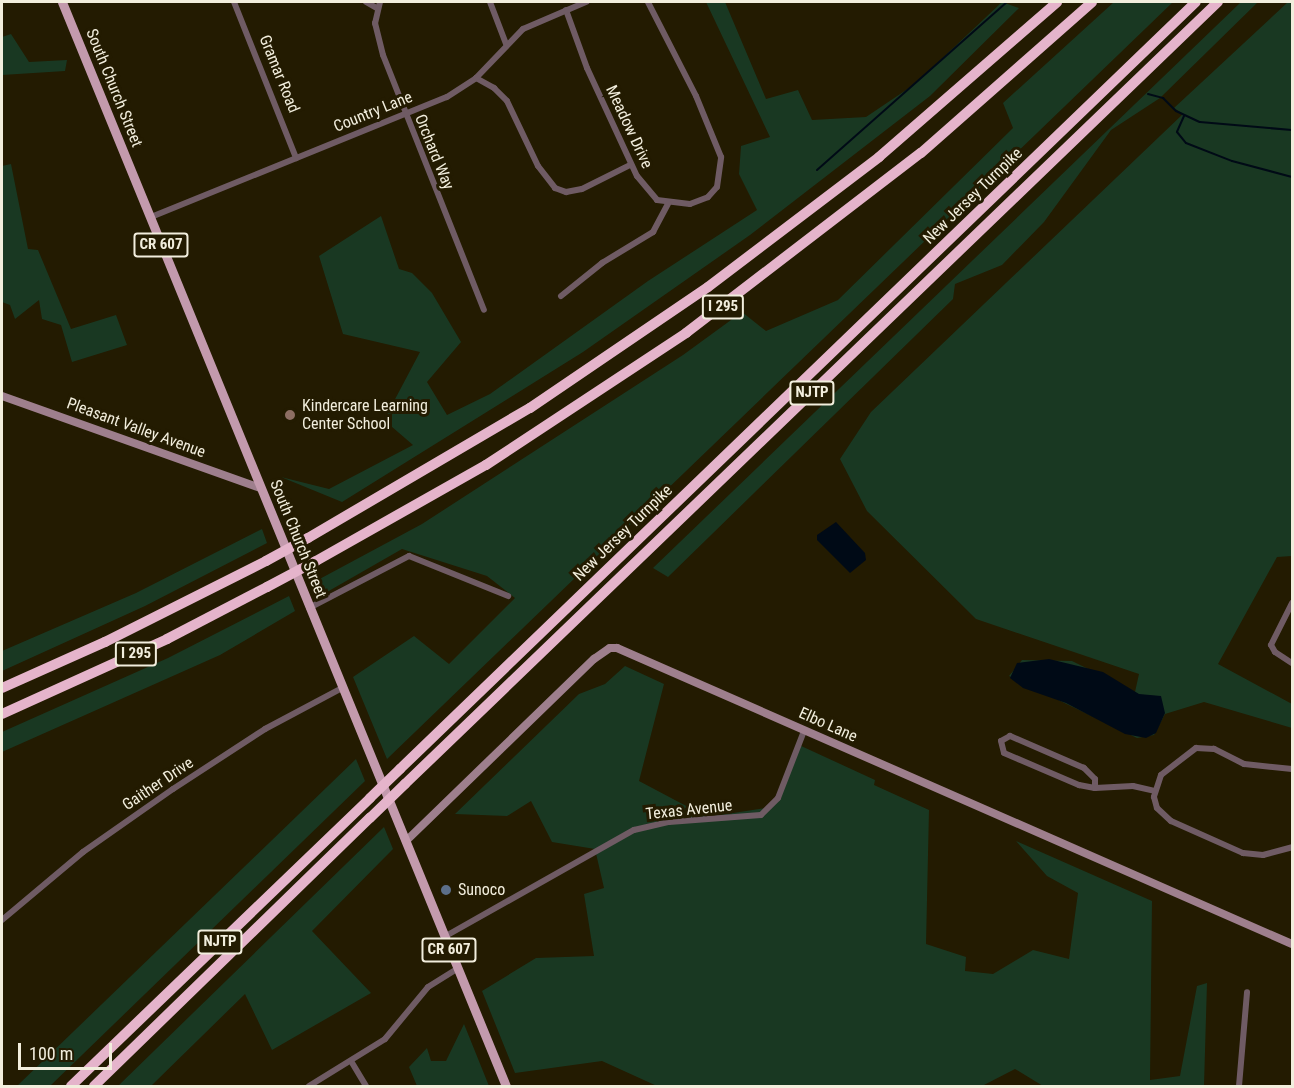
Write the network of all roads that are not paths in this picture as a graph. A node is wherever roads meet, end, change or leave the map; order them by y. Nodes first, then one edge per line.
1 (62, 2) edge
2 (234, 2) edge
3 (366, 2) edge
4 (380, 2) edge
5 (490, 2) edge
6 (586, 2) edge
7 (648, 2) edge
8 (1057, 2) edge
9 (1092, 2) edge
10 (1196, 2) edge
11 (1218, 2) edge
12 (377, 9) junction
13 (566, 10) junction
14 (506, 44) junction
15 (476, 78) junction
16 (405, 114) junction
17 (297, 158) junction
18 (630, 165) junction
19 (668, 204) junction
20 (151, 217) junction
21 (561, 296) dead end
22 (484, 310) dead end
23 (2, 396) edge
24 (261, 488) junction
25 (508, 596) dead end
26 (1293, 603) edge
27 (309, 608) junction
28 (1293, 663) edge
29 (2, 688) edge
30 (342, 688) junction
31 (2, 714) edge
32 (804, 731) junction
33 (1293, 769) edge
34 (1095, 788) junction
35 (1154, 791) junction
36 (406, 841) junction
37 (1293, 847) edge
38 (2, 920) edge
39 (444, 937) junction
40 (1293, 944) edge
41 (457, 969) junction
42 (1247, 992) dead end
43 (351, 1062) junction
44 (71, 1086) edge
45 (94, 1086) edge
46 (309, 1086) edge
47 (366, 1086) edge
48 (506, 1086) edge
49 (1239, 1086) edge

1 - 20 main road, South Church Street / CR 607
2 - 17 street, Gramar Road
3 - 12 street
4 - 12 street, Orchard Way
5 - 14 street
6 - 13 street, Country Lane
7 - 19 street
8 - 29 highway, I 295, bridge
9 - 31 highway, I 295, bridge
10 - 44 highway, New Jersey Turnpike / NJTP, bridge
11 - 45 highway, New Jersey Turnpike / NJTP, bridge
12 - 16 street, Orchard Way
13 - 14 street, Country Lane
13 - 18 street, Meadow Drive
14 - 15 street, Country Lane
15 - 16 street, Country Lane
15 - 18 street
16 - 17 street, Country Lane
16 - 22 street, Orchard Way
17 - 20 street, Country Lane
18 - 19 street, Meadow Drive
19 - 21 street
20 - 24 main road, South Church Street / CR 607
23 - 24 street, Pleasant Valley Avenue
24 - 27 main road, South Church Street / CR 607
25 - 27 street
26 - 28 street
27 - 30 main road, South Church Street / CR 607
30 - 36 main road, South Church Street / CR 607
30 - 38 street, Gaither Drive
32 - 36 street, Elbo Lane
32 - 39 street, Texas Avenue
32 - 40 street, Elbo Lane
33 - 35 street
34 - 34 street
34 - 35 street
35 - 37 street
36 - 39 main road, South Church Street / CR 607
39 - 41 main road, South Church Street / CR 607
41 - 43 street
41 - 48 main road, South Church Street / CR 607
42 - 49 street
43 - 46 street
43 - 47 street

